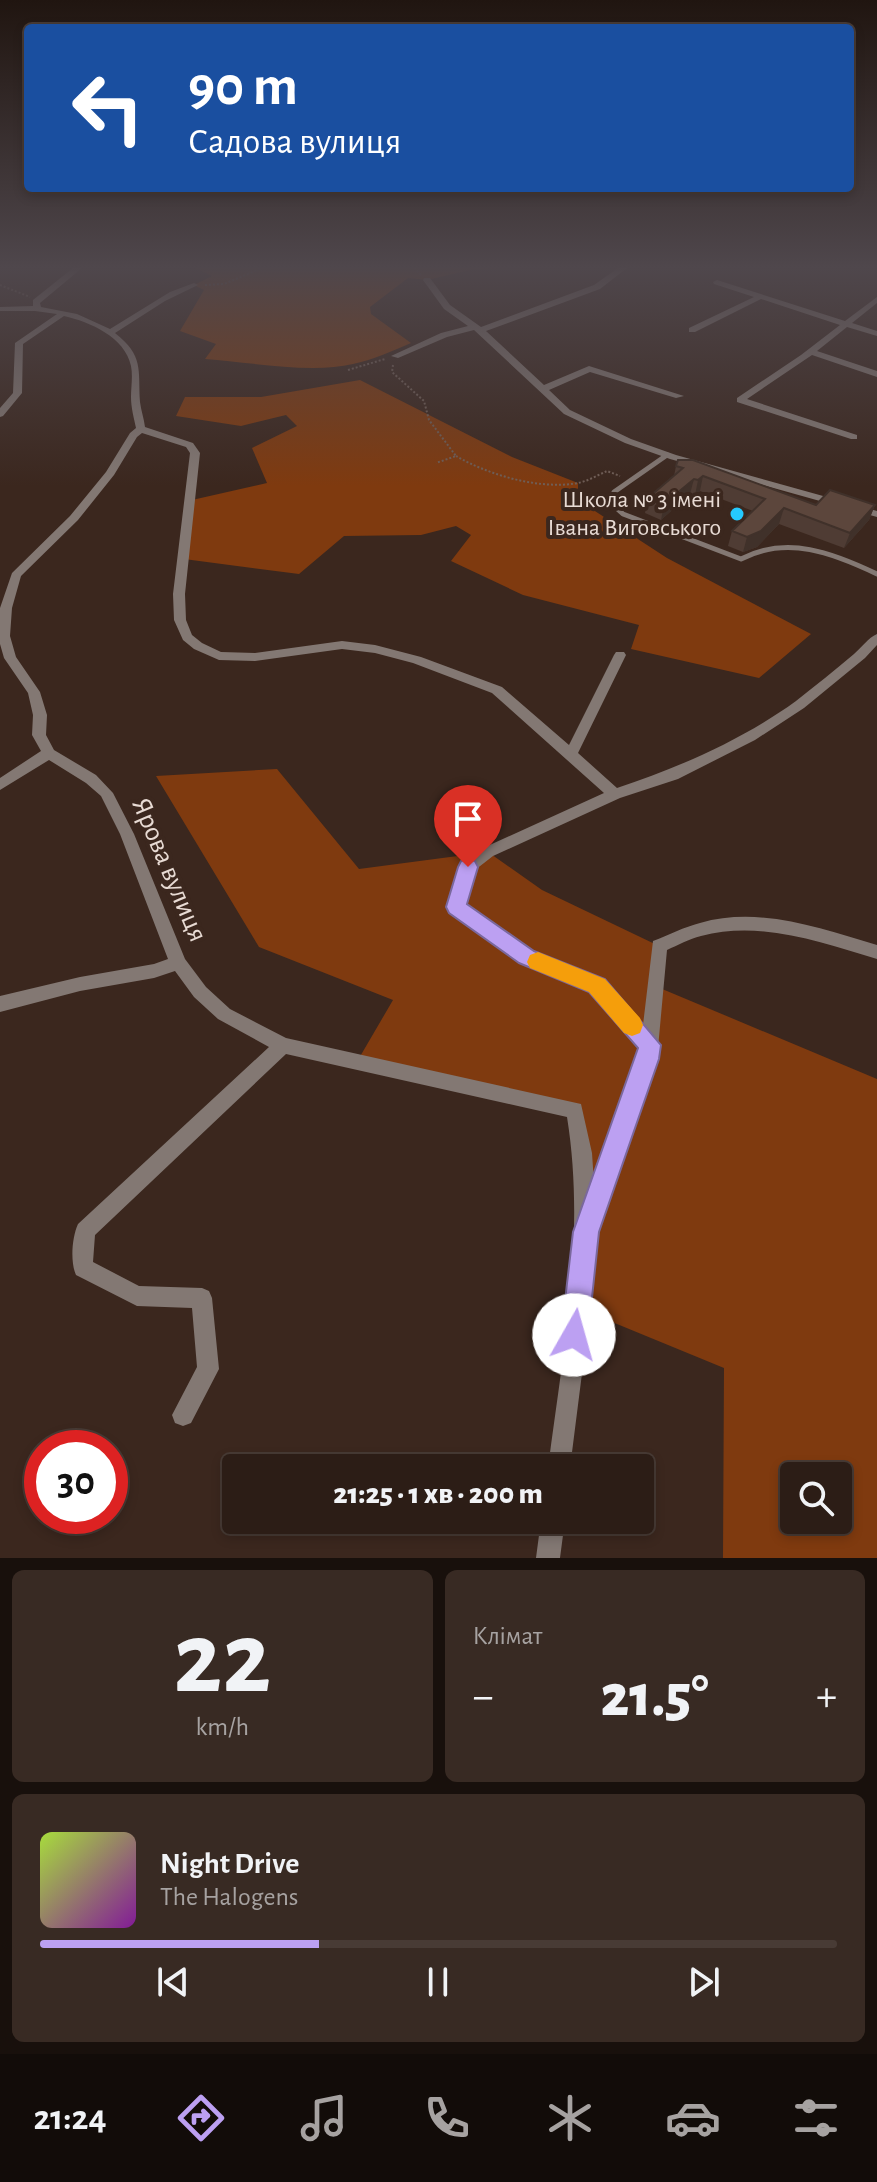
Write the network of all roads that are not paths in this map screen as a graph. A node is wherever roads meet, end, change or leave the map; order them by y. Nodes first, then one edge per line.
1 (22, 341) edge
2 (120, 341) edge
3 (433, 341) edge
4 (490, 341) edge
5 (826, 341) edge
6 (811, 352) junction
7 (395, 356) road end
8 (877, 374) edge
9 (541, 390) junction
10 (679, 396) dead end
11 (0, 414) edge
12 (141, 429) junction
13 (854, 437) dead end
14 (667, 455) junction
15 (877, 514) edge
16 (877, 574) edge
17 (877, 638) edge
18 (620, 655) dead end
19 (861, 655) junction
20 (877, 662) edge
21 (49, 753) junction
22 (571, 754) junction
23 (0, 785) edge
24 (615, 794) junction
25 (877, 952) edge
26 (178, 963) junction
27 (0, 1004) edge
28 (283, 1045) junction
29 (649, 1045) junction
30 (586, 1232) junction
31 (183, 1415) dead end
32 (561, 1454) edge
33 (551, 1534) edge
34 (548, 1558) edge

1 - 11 street
2 - 12 street
3 - 7 street
4 - 9 street
5 - 6 street
6 - 8 street
6 - 13 street
9 - 10 street
9 - 14 street
12 - 21 street
12 - 22 street
14 - 15 street
14 - 16 lane
17 - 19 street
18 - 22 street
19 - 20 street
19 - 24 street
21 - 23 street
21 - 26 street, Ярова вулиця
22 - 24 street
24 - 29 street
25 - 29 street
26 - 27 street
26 - 28 street, Ярова вулиця
28 - 30 street, Ярова вулиця
28 - 31 street
29 - 30 street
30 - 32 street
33 - 34 street

